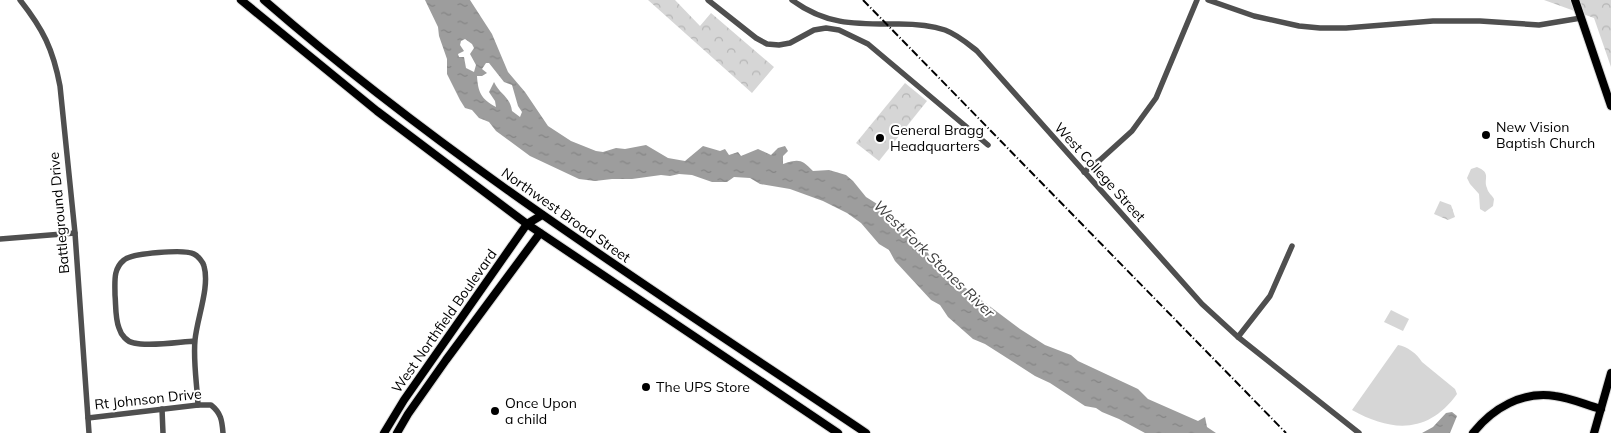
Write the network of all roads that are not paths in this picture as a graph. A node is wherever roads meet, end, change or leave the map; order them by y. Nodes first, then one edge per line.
1 (20, 0) edge
2 (241, 0) edge
3 (264, 0) edge
4 (708, 0) edge
5 (792, 0) edge
6 (1197, 0) edge
7 (1208, 0) edge
8 (1575, 0) edge
9 (1581, 18) junction
10 (295, 27) junction
11 (286, 38) junction
12 (386, 99) junction
13 (1611, 106) edge
14 (376, 111) junction
15 (988, 145) dead end
16 (1084, 172) junction
17 (542, 216) junction
18 (527, 224) junction
19 (540, 232) junction
20 (75, 233) junction
21 (0, 239) edge
22 (1292, 246) dead end
23 (682, 310) junction
24 (674, 322) junction
25 (1238, 337) junction
26 (195, 341) junction
27 (731, 343) junction
28 (722, 355) junction
29 (1611, 373) edge
30 (796, 386) junction
31 (788, 399) junction
32 (198, 405) junction
33 (162, 409) junction
34 (1601, 409) junction
35 (88, 418) junction
36 (88, 433) edge
37 (163, 433) edge
38 (223, 433) edge
39 (384, 433) edge
40 (397, 433) edge
41 (838, 433) edge
42 (866, 433) edge
43 (1359, 433) edge
44 (1473, 433) edge
45 (1594, 433) edge

1 - 20 street, Battleground Drive
2 - 11 main road, Northwest Broad Street
3 - 10 main road, Northwest Broad Street
4 - 15 street
5 - 16 street, West College Street
6 - 16 street
7 - 9 street
8 - 9 main road
9 - 13 main road
10 - 11 main road
10 - 12 main road, Northwest Broad Street
11 - 14 main road, Northwest Broad Street
12 - 14 main road
12 - 17 main road, Northwest Broad Street
14 - 18 main road, Northwest Broad Street
16 - 25 street, West College Street
17 - 18 main road
17 - 19 main road
17 - 23 main road, Northwest Broad Street
18 - 19 main road, Northwest Broad Street
18 - 39 main road, West Northfield Boulevard
19 - 24 main road, Northwest Broad Street
19 - 40 main road, West Northfield Boulevard
20 - 21 street
20 - 35 street, Battleground Drive
22 - 25 street
23 - 24 main road
23 - 27 main road, Northwest Broad Street
24 - 28 main road, Northwest Broad Street
25 - 43 street, West College Street
26 - 26 street
26 - 32 street
27 - 28 main road
27 - 30 main road, Northwest Broad Street
28 - 31 main road, Northwest Broad Street
29 - 34 main road
30 - 31 main road
30 - 42 main road, Northwest Broad Street
31 - 41 main road, Northwest Broad Street
32 - 33 street, Rt Johnson Drive
32 - 38 street, Rt Johnson Drive
33 - 35 street, Rt Johnson Drive
33 - 37 street
34 - 44 main road
34 - 45 main road
35 - 36 street, Battleground Drive

